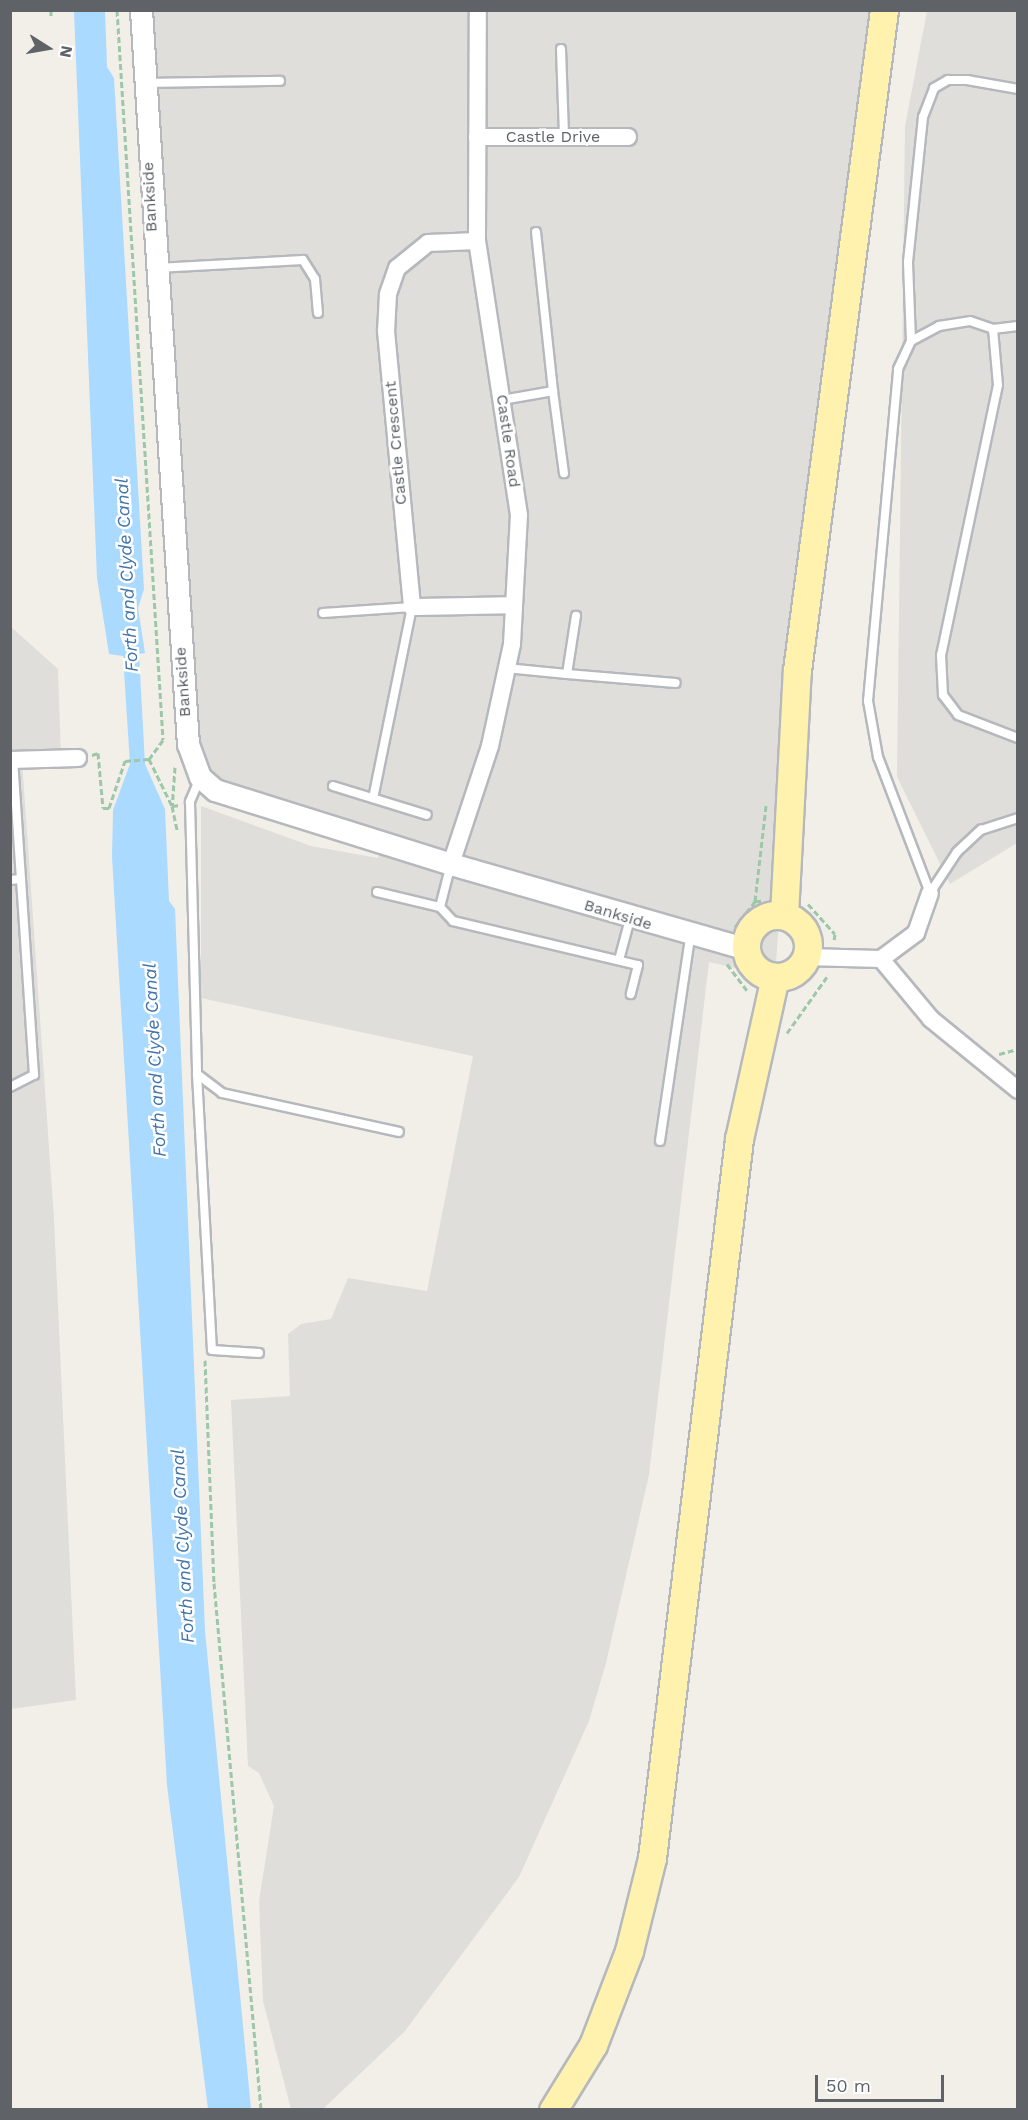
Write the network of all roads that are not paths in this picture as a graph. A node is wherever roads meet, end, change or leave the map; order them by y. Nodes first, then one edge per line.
1 (141, 10) edge
2 (477, 10) edge
3 (884, 10) edge
4 (561, 50) dead end
5 (280, 81) dead end
6 (144, 83) junction
7 (1017, 89) edge
8 (564, 136) junction
9 (628, 136) dead end
10 (477, 137) junction
11 (536, 232) dead end
12 (477, 242) junction
13 (153, 268) junction
14 (318, 313) dead end
15 (1017, 326) edge
16 (993, 329) junction
17 (912, 341) junction
18 (553, 392) junction
19 (502, 400) junction
20 (564, 473) dead end
21 (514, 604) junction
22 (412, 607) junction
23 (323, 613) dead end
24 (576, 616) dead end
25 (506, 668) junction
26 (567, 674) junction
27 (676, 683) dead end
28 (1017, 738) edge
29 (78, 758) road end
30 (12, 760) edge
31 (200, 777) junction
32 (333, 786) dead end
33 (373, 798) junction
34 (427, 815) dead end
35 (1017, 818) edge
36 (451, 864) junction
37 (21, 879) junction
38 (10, 880) edge
39 (377, 892) dead end
40 (930, 893) junction
41 (440, 907) junction
42 (784, 915) junction
43 (630, 919) junction
44 (690, 937) junction
45 (747, 949) junction
46 (806, 957) junction
47 (881, 959) junction
48 (619, 960) junction
49 (775, 977) junction
50 (631, 994) dead end
51 (197, 1074) junction
52 (10, 1087) edge
53 (1017, 1090) edge
54 (399, 1132) dead end
55 (660, 1141) dead end
56 (259, 1353) dead end
57 (553, 2109) edge

1 - 6 street, Bankside
2 - 10 street, Castle Road
3 - 42 main road
4 - 8 lane
5 - 6 lane
6 - 13 street, Bankside
7 - 17 lane
8 - 9 street, Castle Drive
8 - 10 street, Castle Drive
10 - 12 street, Castle Road
11 - 18 lane
12 - 19 street, Castle Road
12 - 22 street, Castle Crescent
13 - 14 lane
13 - 31 street, Bankside
15 - 16 lane
16 - 17 lane
16 - 28 lane
17 - 40 lane
18 - 19 lane
18 - 20 lane
19 - 21 street, Castle Road
21 - 22 street
21 - 25 street, Castle Road
22 - 23 lane
22 - 33 lane
24 - 26 lane
25 - 26 lane
25 - 36 street, Castle Road
26 - 27 lane
29 - 30 street
30 - 37 lane
31 - 36 street, Bankside
31 - 51 lane
32 - 33 lane
33 - 34 lane
35 - 40 lane
36 - 41 lane
36 - 43 street, Bankside
37 - 38 lane
37 - 52 lane
39 - 41 lane
40 - 47 street
41 - 48 lane
42 - 45 main road
42 - 46 main road
43 - 44 street, Bankside
43 - 48 lane
44 - 45 street, Bankside
44 - 55 lane
45 - 49 main road
46 - 47 street
46 - 49 main road
47 - 53 street
48 - 50 lane
49 - 57 main road
51 - 54 lane
51 - 56 lane

